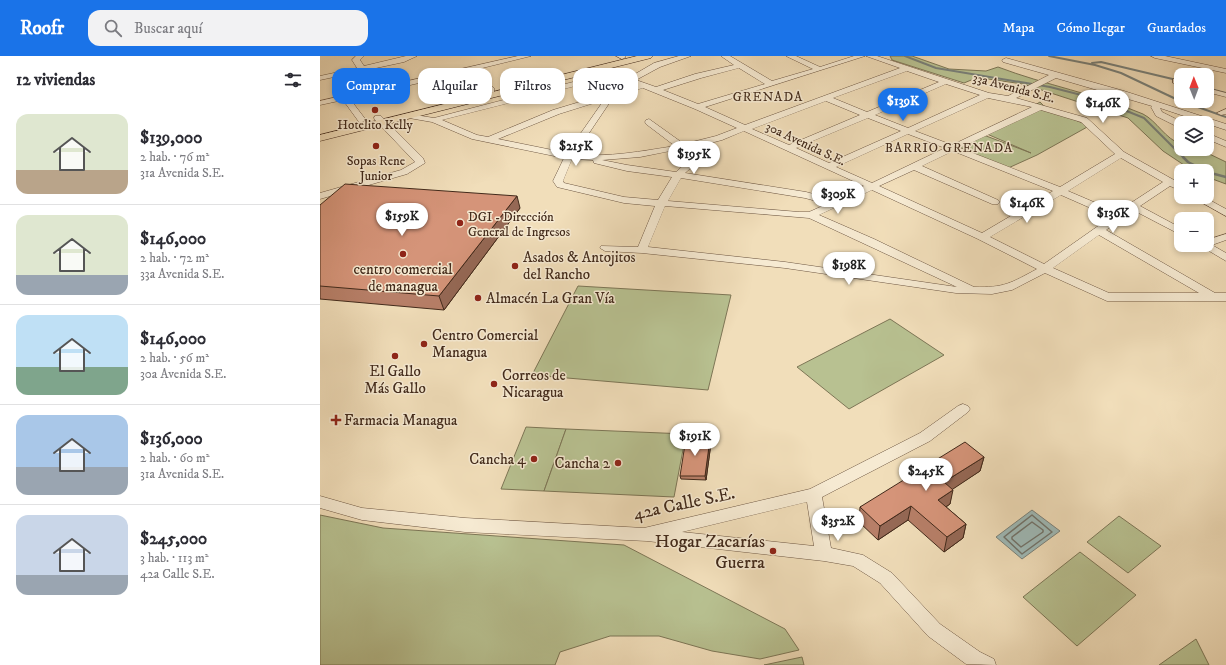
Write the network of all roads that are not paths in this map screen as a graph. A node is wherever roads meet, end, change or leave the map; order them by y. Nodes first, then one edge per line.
1 (360, 56) edge
2 (413, 56) edge
3 (527, 56) edge
4 (623, 56) edge
5 (648, 56) edge
6 (687, 56) edge
7 (725, 56) edge
8 (790, 56) edge
9 (861, 56) edge
10 (870, 56) edge
11 (1155, 56) edge
12 (1183, 59) edge
13 (1006, 60) dead end
14 (741, 65) junction
15 (361, 68) edge
16 (366, 68) edge
17 (472, 68) edge
18 (601, 68) edge
19 (907, 68) junction
20 (819, 69) junction
21 (1226, 71) edge
22 (332, 75) edge
23 (573, 75) edge
24 (1055, 75) junction
25 (638, 76) edge
26 (320, 78) edge
27 (947, 82) junction
28 (638, 83) edge
29 (771, 84) junction
30 (573, 85) edge
31 (643, 85) junction
32 (638, 86) edge
33 (492, 90) edge
34 (656, 90) junction
35 (1214, 92) edge
36 (987, 95) junction
37 (1226, 95) edge
38 (825, 98) junction
39 (1009, 99) junction
40 (332, 100) edge
41 (320, 102) edge
42 (353, 104) edge
43 (442, 104) edge
44 (582, 104) edge
45 (605, 104) edge
46 (1157, 104) junction
47 (698, 107) junction
48 (1040, 107) junction
49 (868, 114) junction
50 (404, 115) junction
51 (434, 120) junction
52 (650, 122) dead end
53 (1174, 122) edge
54 (376, 123) junction
55 (1226, 127) edge
56 (743, 128) junction
57 (320, 131) edge
58 (908, 131) junction
59 (320, 138) edge
60 (1214, 139) edge
61 (488, 140) junction
62 (1226, 144) edge
63 (694, 145) junction
64 (682, 147) junction
65 (952, 148) junction
66 (787, 149) junction
67 (1121, 154) junction
68 (569, 156) junction
69 (587, 158) junction
70 (913, 166) junction
71 (828, 168) junction
72 (678, 175) junction
73 (1169, 182) junction
74 (1174, 184) edge
75 (871, 187) junction
76 (320, 191) edge
77 (1061, 191) junction
78 (320, 196) edge
79 (995, 202) dead end
80 (836, 203) junction
81 (660, 204) junction
82 (1210, 204) edge
83 (1133, 206) junction
84 (1226, 213) edge
85 (811, 215) junction
86 (1118, 216) junction
87 (1174, 228) edge
88 (1099, 230) junction
89 (982, 237) junction
90 (1226, 237) edge
91 (1214, 241) edge
92 (606, 248) dead end
93 (642, 250) junction
94 (1214, 251) edge
95 (1226, 258) edge
96 (1045, 269) junction
97 (976, 291) junction
98 (1213, 297) junction
99 (1226, 297) edge
100 (963, 409) dead end
101 (814, 494) junction
102 (320, 502) edge
103 (644, 536) junction
104 (824, 554) junction
105 (987, 665) edge

1 - 15 street
2 - 16 street
3 - 17 street
4 - 33 main road
5 - 18 main road
6 - 25 street
7 - 14 street
8 - 20 street
9 - 20 street
10 - 19 street, 33a Avenida S.E.
11 - 12 street
12 - 21 street
13 - 24 street
14 - 29 street
14 - 34 street
19 - 27 street, 33a Avenida S.E.
19 - 38 street
20 - 29 street
22 - 26 street
23 - 50 main road
24 - 39 street
24 - 46 street
27 - 36 street, 33a Avenida S.E.
27 - 49 street
28 - 31 street, 30a Avenida S.E.
29 - 47 street
30 - 51 street
31 - 32 street
31 - 34 street, 30a Avenida S.E.
34 - 47 street, 30a Avenida S.E.
35 - 37 street
36 - 39 street, 33a Avenida S.E.
36 - 58 street
38 - 49 street
38 - 56 street
39 - 48 street, 33a Avenida S.E.
40 - 41 street
42 - 54 street
43 - 50 main road
44 - 61 street
45 - 68 street
46 - 53 street
46 - 55 street
47 - 56 street, 30a Avenida S.E.
48 - 65 street
48 - 67 street, 33a Avenida S.E.
49 - 58 street
49 - 66 street
50 - 51 street
50 - 54 main road
50 - 54 main road
50 - 54 main road
51 - 61 street
52 - 64 street
54 - 57 main road
54 - 59 main road
54 - 76 street
54 - 78 street
56 - 63 street
56 - 66 street, 30a Avenida S.E.
58 - 65 street
58 - 71 street
60 - 62 street
61 - 68 street
63 - 64 street
63 - 72 street
64 - 69 street
65 - 70 street
65 - 77 street
66 - 71 street, 30a Avenida S.E.
67 - 73 street, 33a Avenida S.E.
67 - 77 street
68 - 69 street
68 - 81 street
69 - 72 street
70 - 75 street
70 - 79 street
71 - 75 street, 30a Avenida S.E.
72 - 80 street
72 - 81 street
73 - 74 street, 33a Avenida S.E.
73 - 83 street
75 - 80 street
75 - 89 street, 30a Avenida S.E.
77 - 86 street
77 - 89 street
80 - 85 street
81 - 85 street
81 - 93 street
82 - 84 street
83 - 86 street
83 - 87 street
85 - 97 street
86 - 88 street
88 - 96 street
88 - 98 street
89 - 96 street, 30a Avenida S.E.
90 - 91 street
92 - 93 street
93 - 97 street
94 - 95 street
96 - 97 street
96 - 98 street, 30a Avenida S.E.
98 - 99 street
100 - 101 street, 42a Calle S.E.
101 - 103 street, 42a Calle S.E.
101 - 104 street
102 - 103 street, 42a Calle S.E.
103 - 104 street
104 - 105 street

